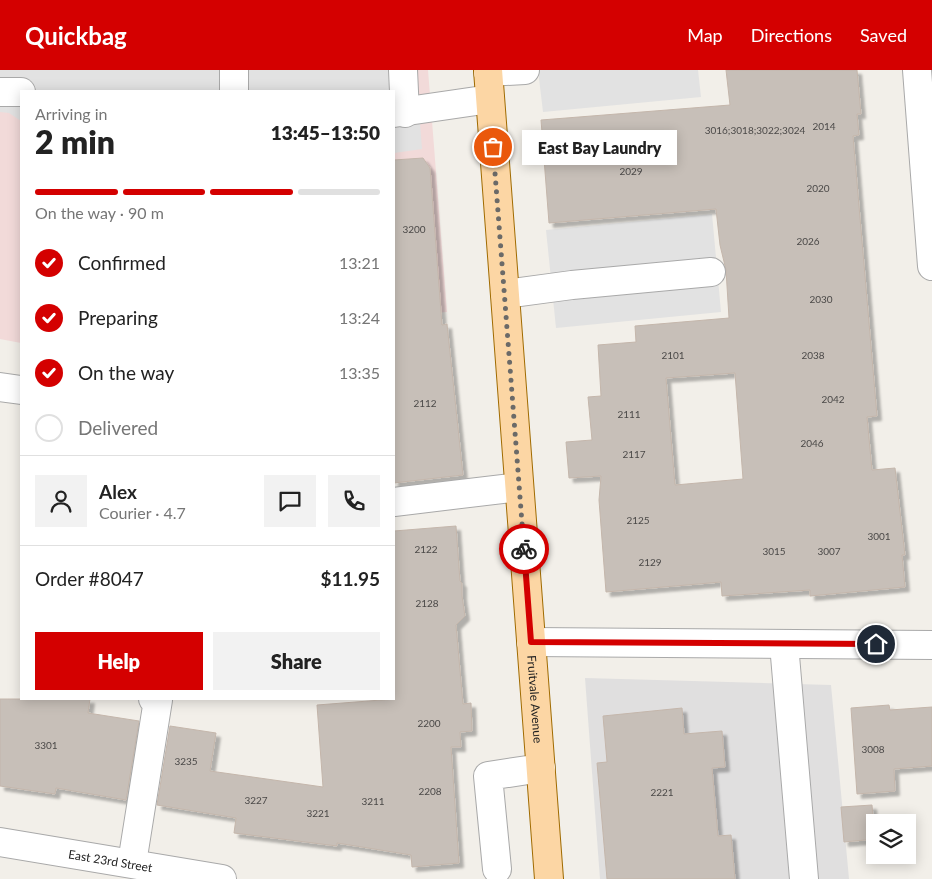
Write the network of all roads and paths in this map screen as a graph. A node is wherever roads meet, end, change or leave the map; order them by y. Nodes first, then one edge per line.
1 (234, 70) edge
2 (403, 70) edge
3 (525, 70) edge
4 (917, 70) edge
5 (488, 80) edge
6 (234, 90) edge
7 (0, 92) edge
8 (20, 92) edge
9 (399, 113) edge
10 (932, 266) edge
11 (711, 272) dead end
12 (505, 294) junction
13 (0, 387) edge
14 (20, 390) edge
15 (520, 487) junction
16 (395, 502) edge
17 (531, 642) junction
18 (784, 644) junction
19 (932, 645) edge
20 (158, 700) edge
21 (541, 768) junction
22 (0, 842) edge
23 (132, 863) junction
24 (97, 868) edge
25 (497, 869) dead end
26 (222, 879) edge
27 (549, 879) edge
28 (804, 879) edge

1 - 6 street
2 - 9 street
3 - 5 street
4 - 10 street
5 - 9 street
5 - 12 main road, Fruitvale Avenue
7 - 8 street
11 - 12 street
12 - 15 main road, Fruitvale Avenue
13 - 14 street
15 - 16 street
15 - 17 main road, Fruitvale Avenue
17 - 18 street
17 - 21 main road, Fruitvale Avenue
18 - 19 street
18 - 28 street
20 - 23 street
21 - 25 street
21 - 27 main road, Fruitvale Avenue
22 - 24 street, East 23rd Street
23 - 24 street, East 23rd Street
23 - 26 street, East 23rd Street

